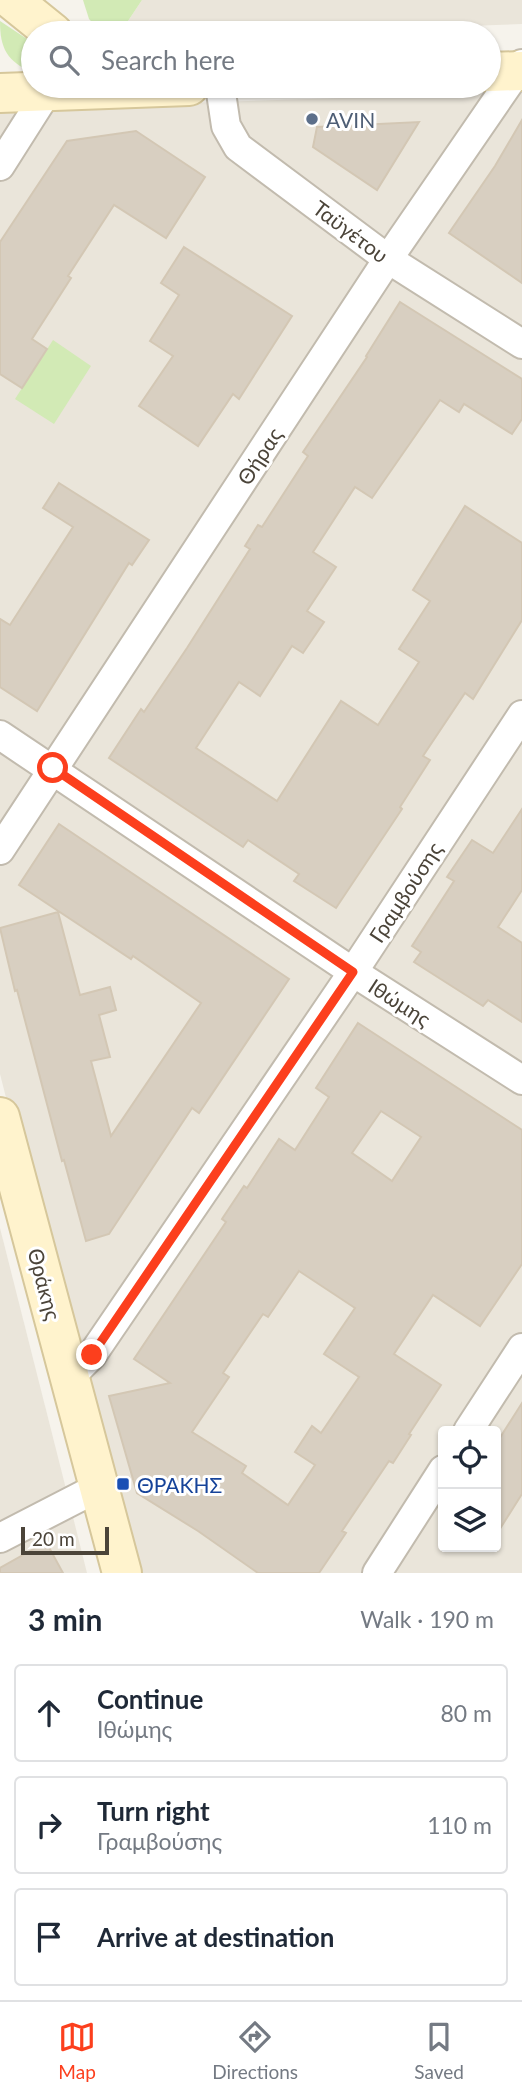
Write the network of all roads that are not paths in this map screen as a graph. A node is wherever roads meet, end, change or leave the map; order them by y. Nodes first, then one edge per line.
1 (12, 0) edge
2 (49, 0) edge
3 (38, 21) edge
4 (55, 21) edge
5 (513, 69) edge
6 (501, 87) edge
7 (3, 89) edge
8 (21, 90) edge
9 (43, 98) edge
10 (222, 98) edge
11 (494, 98) edge
12 (0, 166) edge
13 (388, 259) junction
14 (522, 344) edge
15 (522, 715) edge
16 (0, 734) edge
17 (53, 768) junction
18 (0, 850) edge
19 (353, 972) junction
20 (522, 1080) edge
21 (3, 1142) edge
22 (522, 1348) edge
23 (69, 1377) junction
24 (471, 1426) edge
25 (438, 1478) edge
26 (99, 1487) junction
27 (0, 1538) edge
28 (124, 1570) edge
29 (377, 1573) edge

1 - 3 street
2 - 4 street
5 - 6 street, Θήρας
7 - 8 street
9 - 12 street
10 - 13 street, Ταϋγέτου
11 - 13 street, Θήρας
13 - 14 street, Ταϋγέτου
13 - 17 street, Θήρας
15 - 19 street, Γραμβούσης
16 - 17 street, Ιθώμης
17 - 18 street, Θήρας
17 - 19 street, Ιθώμης
19 - 20 street, Ιθώμης
19 - 23 street, Γραμβούσης
21 - 23 street, Θράκης
22 - 24 street
23 - 26 street, Θράκης
25 - 29 street
26 - 27 street
26 - 28 street, Θράκης

